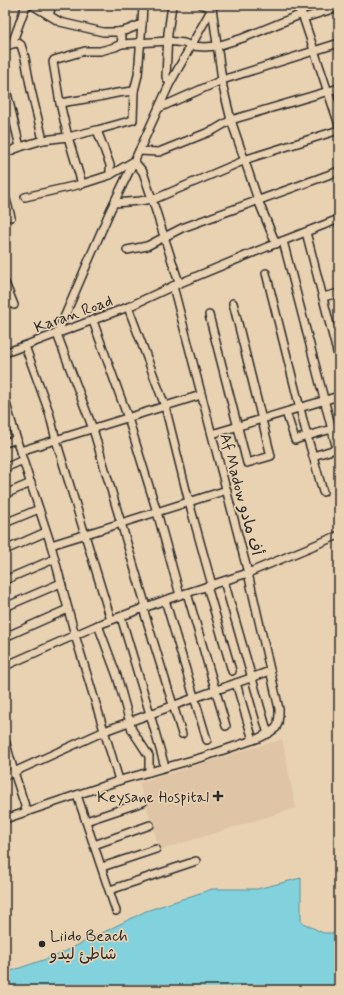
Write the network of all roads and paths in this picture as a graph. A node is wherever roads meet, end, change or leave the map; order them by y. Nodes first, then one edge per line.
1 (26, 5) edge
2 (32, 5) edge
3 (52, 5) edge
4 (143, 5) edge
5 (172, 5) edge
6 (202, 5) edge
7 (299, 5) edge
8 (213, 7) edge
9 (339, 7) edge
10 (49, 16) junction
11 (303, 16) junction
12 (142, 24) junction
13 (118, 32) junction
14 (168, 41) junction
15 (140, 43) junction
16 (121, 44) junction
17 (339, 44) edge
18 (9, 46) edge
19 (191, 46) junction
20 (217, 46) junction
21 (315, 50) junction
22 (222, 80) junction
23 (170, 83) junction
24 (5, 85) edge
25 (339, 88) edge
26 (134, 91) junction
27 (328, 91) junction
28 (6, 94) edge
29 (60, 103) junction
30 (159, 108) junction
31 (231, 120) junction
32 (339, 125) edge
33 (97, 130) junction
34 (339, 130) edge
35 (68, 137) junction
36 (43, 140) junction
37 (20, 146) junction
38 (139, 151) junction
39 (5, 153) edge
40 (134, 161) junction
41 (244, 161) junction
42 (339, 171) edge
43 (110, 175) junction
44 (82, 184) junction
45 (5, 196) edge
46 (25, 197) dead end
47 (152, 199) junction
48 (258, 200) junction
49 (114, 203) junction
50 (11, 217) dead end
51 (339, 220) edge
52 (306, 232) junction
53 (164, 237) junction
54 (279, 242) junction
55 (127, 250) dead end
56 (266, 272) dead end
57 (5, 283) edge
58 (176, 285) junction
59 (339, 293) edge
60 (323, 297) junction
61 (233, 303) dead end
62 (14, 305) dead end
63 (128, 307) junction
64 (208, 314) dead end
65 (93, 321) junction
66 (57, 334) junction
67 (25, 346) junction
68 (5, 353) edge
69 (339, 360) edge
70 (201, 395) junction
71 (339, 396) edge
72 (5, 400) edge
73 (324, 400) junction
74 (165, 406) junction
75 (300, 408) junction
76 (286, 412) junction
77 (128, 418) junction
78 (262, 419) junction
79 (238, 426) junction
80 (93, 429) junction
81 (332, 429) junction
82 (212, 434) junction
83 (307, 436) junction
84 (17, 439) junction
85 (56, 440) junction
86 (5, 443) edge
87 (338, 449) edge
88 (20, 451) junction
89 (313, 456) junction
90 (23, 460) junction
91 (5, 468) edge
92 (31, 483) junction
93 (227, 490) junction
94 (323, 492) dead end
95 (5, 494) edge
96 (189, 502) junction
97 (39, 509) junction
98 (157, 512) junction
99 (5, 523) edge
100 (121, 523) junction
101 (46, 532) junction
102 (85, 534) junction
103 (339, 535) edge
104 (51, 545) junction
105 (5, 550) edge
106 (54, 559) junction
107 (248, 573) junction
108 (5, 580) edge
109 (224, 581) junction
110 (61, 582) junction
111 (209, 586) junction
112 (183, 594) junction
113 (165, 600) junction
114 (5, 607) edge
115 (145, 608) junction
116 (68, 609) junction
117 (121, 616) junction
118 (111, 620) junction
119 (98, 625) junction
120 (75, 635) junction
121 (5, 637) edge
122 (5, 666) edge
123 (232, 671) dead end
124 (270, 671) junction
125 (252, 677) junction
126 (236, 683) junction
127 (216, 690) junction
128 (194, 698) junction
129 (173, 706) junction
130 (150, 714) junction
131 (129, 722) junction
132 (226, 726) dead end
133 (105, 731) junction
134 (182, 734) dead end
135 (268, 734) junction
136 (5, 740) edge
137 (208, 740) dead end
138 (253, 740) junction
139 (165, 767) junction
140 (14, 772) junction
141 (149, 772) junction
142 (5, 776) edge
143 (119, 780) junction
144 (77, 795) junction
145 (143, 802) dead end
146 (27, 812) junction
147 (5, 819) edge
148 (86, 821) junction
149 (150, 825) dead end
150 (94, 845) junction
151 (156, 849) dead end
152 (196, 861) dead end
153 (102, 867) junction
154 (110, 890) junction
155 (116, 911) dead end

1 - 18 street
2 - 10 street
3 - 10 street
4 - 12 street
5 - 14 street
6 - 8 street
7 - 11 street
8 - 19 street
8 - 20 street
9 - 11 street
10 - 13 street
11 - 20 street
11 - 21 street
12 - 13 street
12 - 15 street
13 - 16 street
14 - 15 street
14 - 19 street
14 - 23 street
15 - 16 street
15 - 26 street
16 - 29 street
17 - 21 street
18 - 36 street
19 - 20 street
19 - 23 street
20 - 22 street
21 - 22 street
21 - 27 street
22 - 30 street
22 - 31 street
23 - 30 street
24 - 28 street
25 - 27 street
26 - 29 street
26 - 33 street
27 - 31 street
27 - 32 street
28 - 37 street
29 - 35 street
30 - 38 street
31 - 38 street
31 - 41 street
33 - 35 street
33 - 43 street
34 - 41 street
35 - 36 street
35 - 44 street
36 - 37 street
37 - 39 street
38 - 40 street
40 - 43 street
40 - 47 street, Af Madow أف مادو
40 - 49 street
41 - 47 street
41 - 48 street
42 - 48 street
43 - 44 street
44 - 46 street
45 - 50 street
47 - 49 street
47 - 53 street, Af Madow أف مادو
48 - 53 street
48 - 54 street
49 - 66 street
51 - 52 street, Karan Road
52 - 54 street, Karan Road
52 - 60 street
53 - 55 street
53 - 58 street, Af Madow أف مادو
54 - 58 street, Karan Road
54 - 73 street
56 - 75 street
57 - 62 street
58 - 63 street, Karan Road
58 - 70 street, Af Madow أف مادو
59 - 60 street
60 - 69 street
61 - 78 street
63 - 65 street, Karan Road
63 - 74 street
64 - 79 street
65 - 66 street, Karan Road
65 - 77 street
66 - 67 street, Karan Road
66 - 80 street
67 - 68 street, Karan Road
67 - 85 street
70 - 74 street
70 - 82 street, Af Madow أف مادو
71 - 73 street
72 - 84 street
73 - 75 street
73 - 81 street
74 - 77 street
74 - 96 street
75 - 76 street
75 - 83 street
76 - 78 street
76 - 83 street
77 - 80 street
77 - 98 street
78 - 79 street
78 - 79 street
79 - 82 street
80 - 85 street
80 - 100 street
81 - 83 street
81 - 87 street
82 - 93 street, Af Madow أف مادو
83 - 89 street
84 - 86 street
84 - 88 street
85 - 88 street
85 - 102 street
87 - 89 street
88 - 90 street
89 - 94 street
90 - 91 street
90 - 92 street
92 - 95 street
92 - 97 street
93 - 96 street
93 - 107 street, Af Madow أف مادو
96 - 98 street
96 - 111 street
97 - 99 street
97 - 101 street
98 - 100 street
98 - 112 street
100 - 102 street
100 - 115 street
101 - 104 street
101 - 105 street
102 - 104 street
102 - 118 street
103 - 107 street
104 - 106 street
106 - 108 street
106 - 110 street
107 - 109 street, Af Madow أف مادو
107 - 124 street
109 - 111 street, Af Madow أف مادو
109 - 125 street
110 - 114 street
110 - 116 street
111 - 112 street, Af Madow أف مادو
111 - 123 street
112 - 113 street, Af Madow أف مادو
112 - 127 street
113 - 115 street, Af Madow أف مادو
113 - 128 street
115 - 117 street, Af Madow أف مادو
115 - 129 street
116 - 120 street
116 - 121 street
117 - 118 street, Af Madow أف مادو
117 - 130 street
118 - 119 street, Af Madow أف مادو
119 - 120 street, Af Madow أف مادو
119 - 131 street
120 - 122 street, Af Madow أف مادو
120 - 133 street
124 - 125 street
124 - 135 street
125 - 126 street
125 - 135 street
126 - 127 street
126 - 138 street
127 - 128 street
127 - 132 street
128 - 129 street
128 - 137 street
129 - 130 street
129 - 134 street
130 - 131 street
130 - 139 street
131 - 133 street
131 - 141 street
133 - 140 street
133 - 143 street
135 - 138 street
136 - 140 street
138 - 139 street
139 - 141 street
140 - 142 street
140 - 146 street
141 - 143 street
143 - 144 street
144 - 146 street
144 - 148 street
145 - 148 street
146 - 147 street
148 - 150 street
149 - 150 street
150 - 153 street
151 - 153 street
152 - 154 street
153 - 154 street
154 - 155 street

